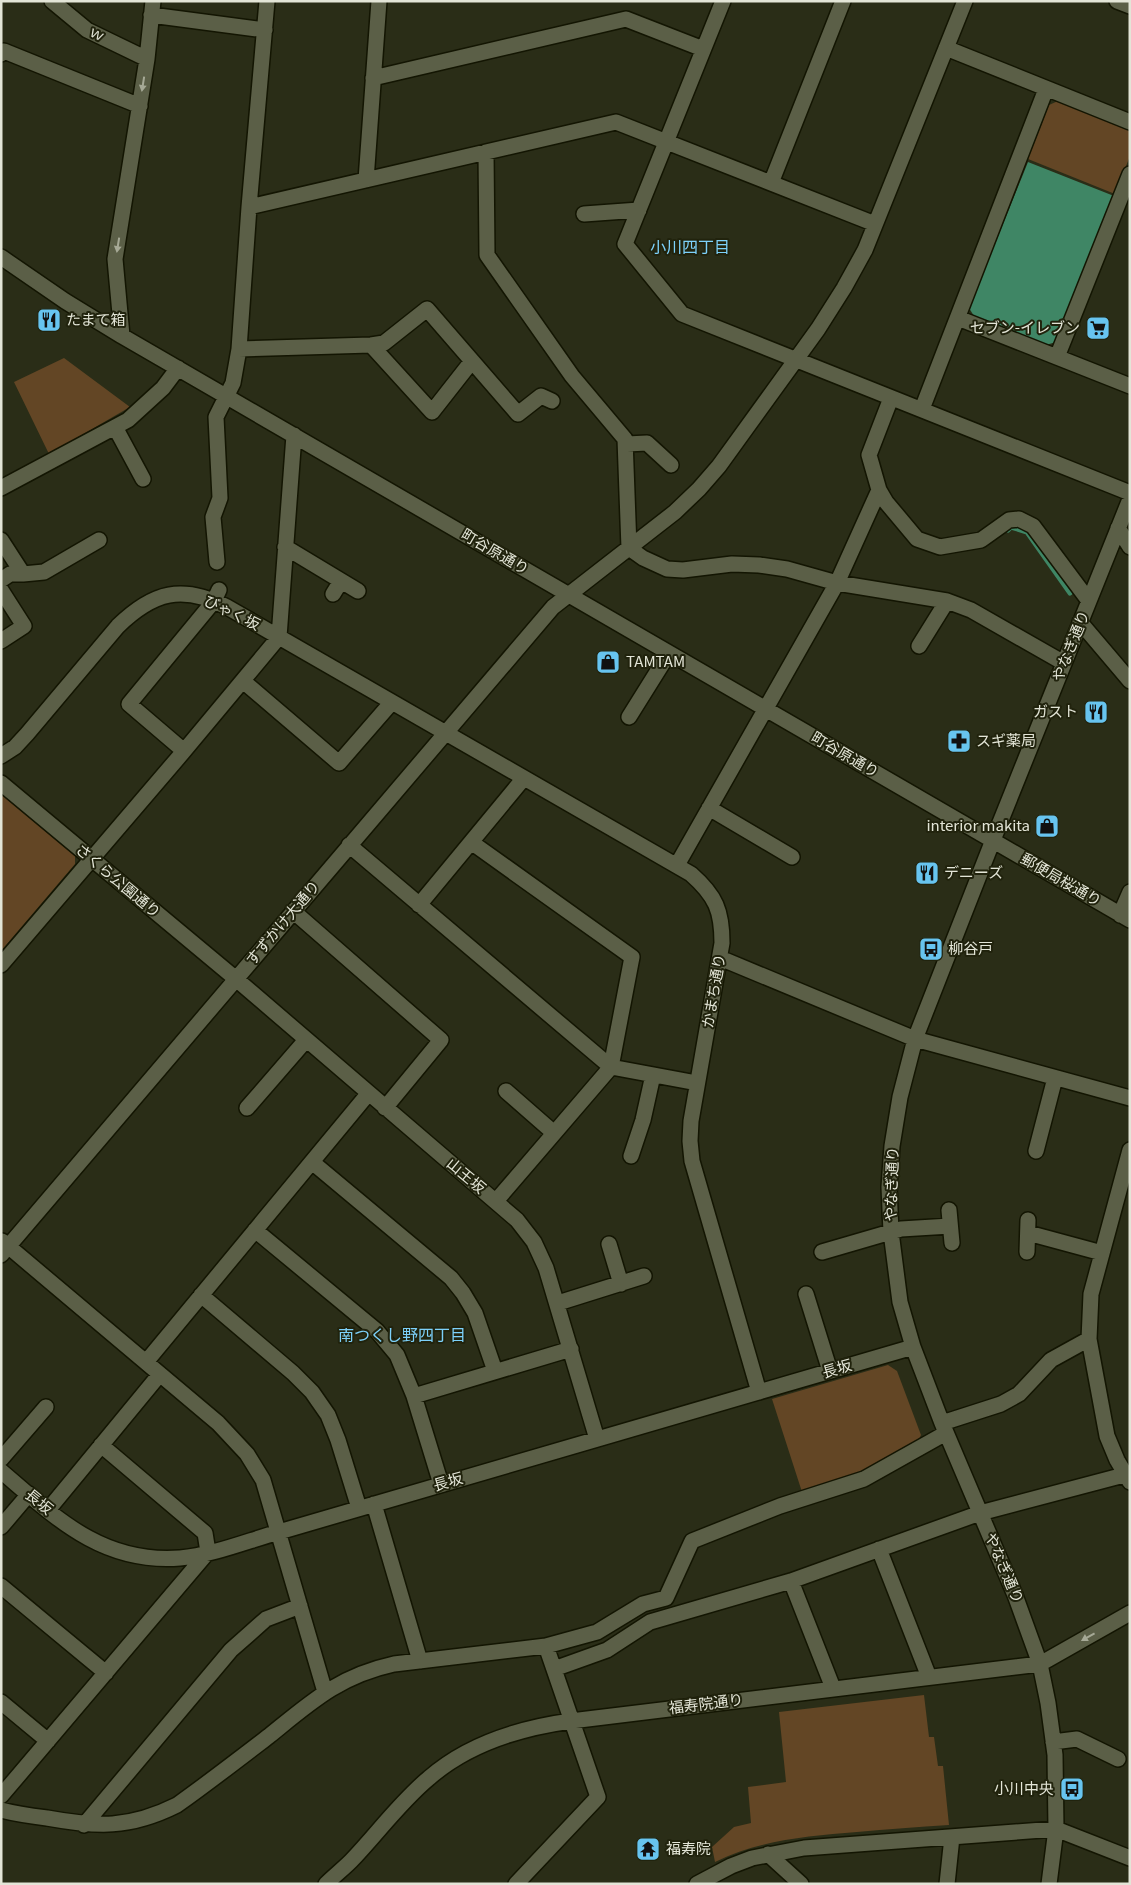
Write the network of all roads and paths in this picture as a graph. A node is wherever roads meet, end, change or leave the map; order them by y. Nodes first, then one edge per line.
1 (52, 1) edge
2 (267, 1) edge
3 (379, 1) edge
4 (723, 1) edge
5 (843, 1) edge
6 (965, 1) edge
7 (1117, 1) edge
8 (1130, 6) edge
9 (152, 8) edge
10 (265, 30) junction
11 (946, 48) junction
12 (703, 49) junction
13 (1, 54) edge
14 (147, 59) junction
15 (373, 78) junction
16 (1046, 89) junction
17 (140, 106) junction
18 (1130, 122) edge
19 (667, 142) junction
20 (486, 152) junction
21 (1130, 174) edge
22 (366, 180) junction
23 (771, 183) junction
24 (249, 207) junction
25 (639, 210) junction
26 (584, 214) dead end
27 (875, 224) junction
28 (1, 257) edge
29 (958, 318) junction
30 (122, 336) junction
31 (371, 344) junction
32 (239, 349) junction
33 (1057, 358) junction
34 (796, 359) junction
35 (472, 361) junction
36 (178, 368) junction
37 (1130, 386) edge
38 (226, 396) junction
39 (891, 398) junction
40 (552, 401) dead end
41 (922, 410) junction
42 (115, 427) junction
43 (294, 436) junction
44 (627, 444) junction
45 (672, 465) dead end
46 (143, 479) dead end
47 (1, 488) edge
48 (879, 490) junction
49 (1130, 493) edge
50 (1130, 499) edge
51 (1118, 528) junction
52 (1, 540) edge
53 (99, 540) dead end
54 (285, 546) junction
55 (1130, 547) edge
56 (629, 548) junction
57 (217, 562) dead end
58 (23, 574) junction
59 (1, 580) edge
60 (341, 581) junction
61 (837, 583) junction
62 (1, 590) edge
63 (358, 591) dead end
64 (333, 594) dead end
65 (569, 594) junction
66 (217, 595) junction
67 (947, 601) junction
68 (1089, 601) junction
69 (1080, 622) junction
70 (279, 637) junction
71 (1, 641) edge
72 (919, 646) dead end
73 (669, 653) junction
74 (1064, 663) junction
75 (243, 680) junction
76 (1130, 681) edge
77 (392, 702) junction
78 (767, 709) junction
79 (629, 717) dead end
80 (445, 732) junction
81 (184, 751) junction
82 (1, 756) edge
83 (524, 778) junction
84 (1, 783) edge
85 (709, 808) junction
86 (993, 840) junction
87 (471, 842) junction
88 (349, 845) junction
89 (792, 858) dead end
90 (92, 859) junction
91 (677, 865) junction
92 (1130, 892) edge
93 (419, 905) junction
94 (293, 911) junction
95 (1125, 918) edge
96 (720, 958) junction
97 (1, 965) edge
98 (236, 979) junction
99 (915, 1039) junction
100 (306, 1040) junction
101 (611, 1067) junction
102 (653, 1075) junction
103 (1056, 1078) junction
104 (697, 1083) junction
105 (506, 1091) dead end
106 (368, 1094) junction
107 (1130, 1098) edge
108 (247, 1108) dead end
109 (385, 1108) junction
110 (554, 1133) junction
111 (1130, 1150) edge
112 (1036, 1151) dead end
113 (631, 1156) dead end
114 (312, 1162) junction
115 (1123, 1198) edge
116 (496, 1201) junction
117 (949, 1210) dead end
118 (950, 1226) junction
119 (255, 1230) junction
120 (890, 1232) junction
121 (952, 1243) dead end
122 (609, 1244) dead end
123 (4, 1247) edge
124 (822, 1252) dead end
125 (1027, 1252) dead end
126 (1102, 1253) junction
127 (644, 1276) dead end
128 (621, 1284) junction
129 (806, 1294) dead end
130 (201, 1295) junction
131 (558, 1303) junction
132 (1089, 1339) junction
133 (913, 1347) junction
134 (571, 1349) junction
135 (146, 1362) junction
136 (495, 1371) junction
137 (830, 1371) junction
138 (160, 1374) junction
139 (759, 1392) junction
140 (414, 1396) junction
141 (46, 1407) dead end
142 (944, 1428) junction
143 (597, 1439) junction
144 (101, 1445) junction
145 (1, 1458) edge
146 (1123, 1458) edge
147 (1, 1471) edge
148 (1127, 1478) edge
149 (441, 1484) junction
150 (29, 1494) junction
151 (374, 1504) junction
152 (359, 1508) junction
153 (48, 1510) junction
154 (980, 1513) junction
155 (1, 1527) edge
156 (279, 1532) junction
157 (879, 1549) junction
158 (208, 1552) junction
159 (791, 1581) junction
160 (1, 1586) edge
161 (300, 1606) junction
162 (1130, 1612) edge
163 (546, 1646) junction
164 (420, 1661) junction
165 (1040, 1664) junction
166 (554, 1669) junction
167 (106, 1673) junction
168 (929, 1677) junction
169 (833, 1688) junction
170 (325, 1692) junction
171 (1, 1702) edge
172 (571, 1721) junction
173 (48, 1741) junction
174 (1053, 1742) junction
175 (1118, 1759) dead end
176 (1, 1796) edge
177 (1, 1810) edge
178 (84, 1825) junction
179 (1056, 1829) junction
180 (952, 1837) junction
181 (768, 1854) junction
182 (1130, 1858) edge
183 (326, 1884) edge
184 (516, 1884) edge
185 (697, 1884) edge
186 (801, 1884) edge
187 (947, 1884) edge
188 (1049, 1884) edge

1 - 14 street, ｗ
2 - 10 street
3 - 15 street
4 - 12 street
5 - 23 street
6 - 11 street, すずかけ大通り
7 - 8 street
9 - 10 street
9 - 14 street
10 - 24 street
11 - 16 street
11 - 27 street, すずかけ大通り
12 - 15 street
12 - 19 street
13 - 17 street
14 -> 17 street
15 - 22 street
16 - 18 street
16 - 29 street
17 -> 30 street
19 - 20 street
19 - 23 street
19 - 25 street
20 - 22 street
20 - 44 street
21 - 33 street
22 - 24 street
23 - 27 street
24 - 32 street
25 - 26 street
25 - 34 street
27 - 34 street, すずかけ大通り
28 - 30 street, 町谷原通り
29 - 33 street
29 - 41 street
30 - 36 street, 町谷原通り
31 - 32 street
31 - 35 street
31 - 35 street
32 - 38 street
33 - 37 street
34 - 39 street
34 - 56 street, すずかけ大通り
35 - 40 street
36 - 38 street, 町谷原通り
36 - 42 street
38 - 43 street, 町谷原通り
38 - 57 street
39 - 41 street
39 - 48 street
41 - 49 street
42 - 46 street
42 - 47 street
43 - 54 street
43 - 65 street, 町谷原通り
44 - 45 street
44 - 56 street
48 - 61 street
48 - 68 street
50 - 51 street, やなぎ通り
51 - 55 street
51 - 68 street, やなぎ通り
52 - 58 street
53 - 58 street
54 - 60 street
54 - 70 street
56 - 61 street
56 - 65 street, すずかけ大通り
58 - 59 street
60 - 63 street
60 - 64 street
61 - 67 street
61 - 78 street
62 - 71 street
65 - 73 street, 町谷原通り
65 - 80 street, すずかけ大通り
66 - 70 street, びゃく坂
66 - 81 street
66 - 82 street, びゃく坂
67 - 72 street
67 - 74 street
68 - 69 street, やなぎ通り
69 - 74 street, やなぎ通り
69 - 76 street
70 - 75 street
70 - 77 street, びゃく坂
73 - 78 street, 町谷原通り
73 - 79 street
74 - 86 street, やなぎ通り
75 - 77 street
75 - 81 street
77 - 80 street, びゃく坂
78 - 85 street
78 - 86 street, 町谷原通り
80 - 83 street, かまち通り
80 - 88 street, すずかけ大通り
81 - 90 street
83 - 87 street
83 - 91 street, かまち通り
84 - 90 street, さくら公園通り
85 - 89 street
85 - 91 street
86 - 95 street, 郵便局桜通り
86 - 99 street, やなぎ通り
87 - 93 street
87 - 101 street
88 - 93 street
88 - 94 street, すずかけ大通り
90 - 97 street
90 - 98 street, さくら公園通り
91 - 96 street, かまち通り
92 - 95 street
93 - 101 street
94 - 98 street, すずかけ大通り
94 - 109 street
96 - 99 street
96 - 104 street, かまち通り
98 - 100 street, 山王坂
98 - 123 street, すずかけ大通り
99 - 103 street
99 - 120 street, やなぎ通り
100 - 106 street, 山王坂
100 - 108 street
101 - 102 street
101 - 110 street
102 - 104 street
102 - 113 street
103 - 107 street
103 - 112 street
104 - 139 street, かまち通り
105 - 110 street
106 - 109 street, 山王坂
106 - 114 street
109 - 116 street, 山王坂
110 - 116 street
111 - 115 street
114 - 119 street
114 - 136 street
115 - 126 street
116 - 131 street, 山王坂
117 - 118 street
118 - 120 street
118 - 121 street
119 - 130 street
119 - 140 street
120 - 124 street
120 - 133 street, やなぎ通り
122 - 128 street
123 - 135 street
125 - 126 street
126 - 132 street
127 - 128 street
128 - 131 street
129 - 137 street
130 - 135 street
130 - 152 street
131 - 134 street, 山王坂
132 - 142 street
132 - 146 street
133 - 137 street, 長坂
133 - 142 street, やなぎ通り
134 - 136 street
134 - 143 street, 山王坂
135 - 138 street
136 - 140 street
137 - 139 street, 長坂
138 - 144 street
138 - 156 street
139 - 143 street, 長坂
140 - 149 street
141 - 145 street
142 - 154 street, やなぎ通り
142 - 163 street
143 - 149 street, 長坂
144 - 153 street
144 - 158 street
146 - 148 street
147 - 150 street, 長坂
148 - 154 street
149 - 151 street, 長坂
150 - 153 street, 長坂
150 - 155 street
151 - 152 street, 長坂
151 - 164 street
152 - 156 street, 長坂
153 - 158 street, 長坂
154 - 157 street
154 - 165 street, やなぎ通り
156 - 158 street, 長坂
156 - 161 street
157 - 159 street
157 - 168 street
158 - 167 street
159 - 166 street
159 - 169 street
160 - 167 street
161 - 170 street
161 - 178 street
162 -> 165 street, 福寿院通り
163 - 164 street
163 - 166 street
164 - 170 street
165 - 168 street, 福寿院通り
165 - 174 street, やなぎ通り
166 - 172 street
167 - 173 street
168 - 169 street, 福寿院通り
169 - 172 street, 福寿院通り
170 - 178 street
171 - 173 street
172 - 183 street, 福寿院通り
172 - 184 street
173 - 176 street
174 - 175 street
174 - 179 street, やなぎ通り
177 - 178 street
179 - 180 street
179 - 182 street
179 - 188 street, やなぎ通り
180 - 181 street
180 - 187 street
181 - 185 street
181 - 186 street

